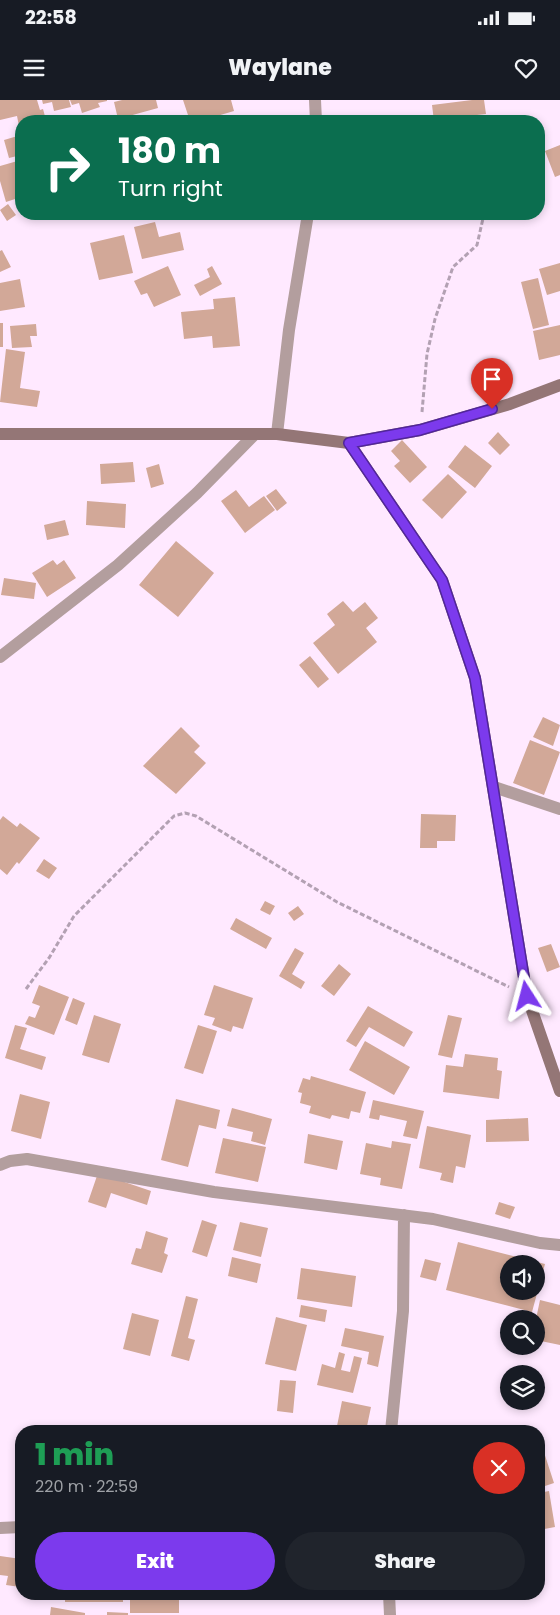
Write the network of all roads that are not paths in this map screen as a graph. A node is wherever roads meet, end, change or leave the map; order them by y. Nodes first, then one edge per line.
1 (315, 100) edge
2 (316, 115) edge
3 (307, 220) edge
4 (560, 385) edge
5 (0, 434) edge
6 (277, 434) junction
7 (253, 436) junction
8 (349, 443) junction
9 (0, 657) edge
10 (494, 787) junction
11 (560, 809) edge
12 (560, 1091) edge
13 (0, 1165) edge
14 (404, 1215) junction
15 (560, 1245) edge
16 (393, 1425) edge
17 (15, 1527) edge
18 (0, 1528) edge
19 (389, 1600) edge
20 (390, 1615) edge

1 - 2 street
3 - 6 street
4 - 8 street
5 - 7 street
6 - 7 street
6 - 8 street
7 - 9 street
8 - 10 street
10 - 11 street
10 - 12 street
13 - 14 street
14 - 15 street
14 - 16 street
17 - 18 street
19 - 20 street

